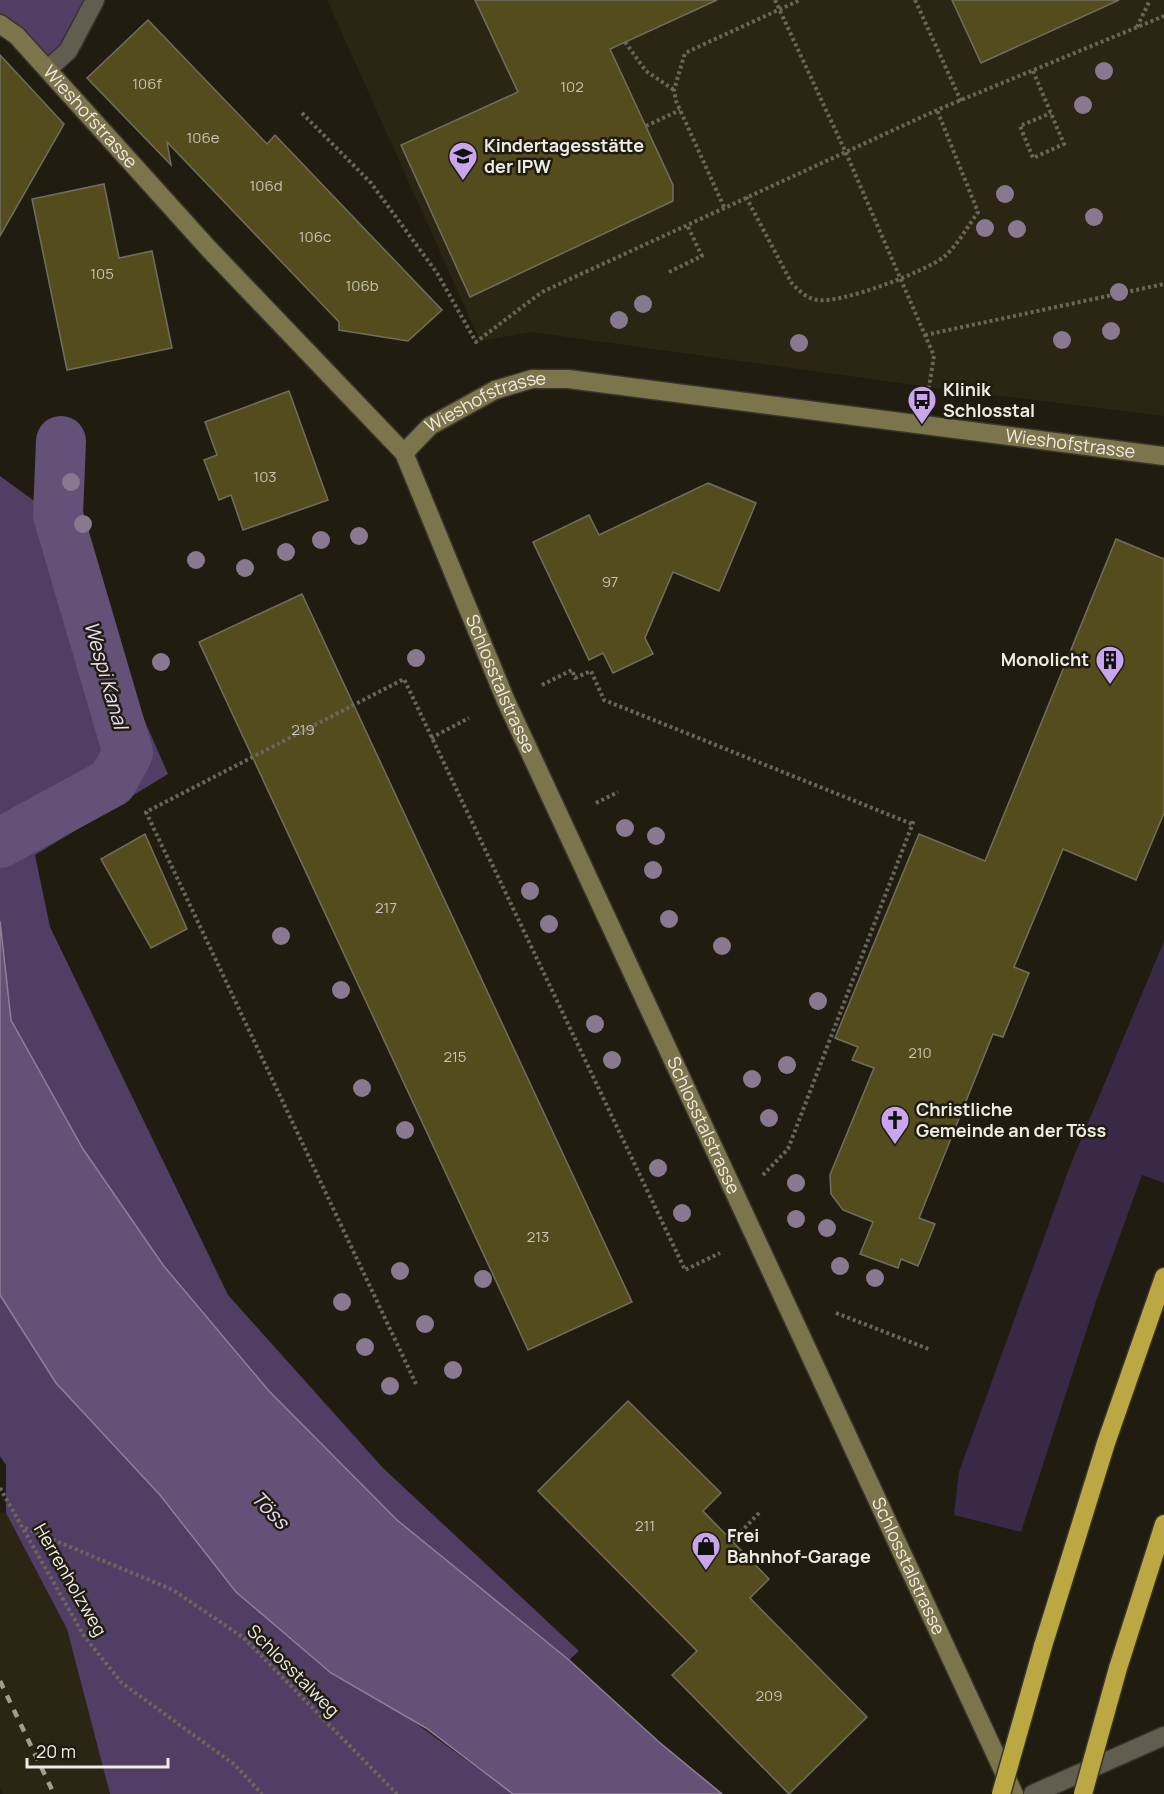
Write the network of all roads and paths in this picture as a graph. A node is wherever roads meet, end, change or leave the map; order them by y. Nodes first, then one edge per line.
1 (95, 0) edge
2 (775, 0) edge
3 (800, 0) edge
4 (915, 0) edge
5 (1150, 0) edge
6 (779, 10) junction
7 (1164, 15) edge
8 (0, 24) edge
9 (1136, 28) junction
10 (625, 42) dead end
11 (48, 69) junction
12 (1033, 71) junction
13 (674, 90) junction
14 (961, 101) junction
15 (680, 110) junction
16 (937, 110) junction
17 (302, 112) dead end
18 (1051, 113) junction
19 (646, 126) dead end
20 (846, 153) junction
21 (746, 197) junction
22 (724, 207) junction
23 (687, 225) junction
24 (669, 272) dead end
25 (900, 278) junction
26 (1164, 284) edge
27 (925, 335) junction
28 (929, 387) dead end
29 (404, 453) junction
30 (1164, 456) edge
31 (542, 685) dead end
32 (469, 718) dead end
33 (431, 738) junction
34 (618, 792) dead end
35 (596, 803) dead end
36 (738, 1198) junction
37 (720, 1253) dead end
38 (1164, 1278) edge
39 (836, 1312) dead end
40 (931, 1350) dead end
41 (416, 1384) dead end
42 (0, 1488) edge
43 (761, 1511) dead end
44 (1164, 1524) edge
45 (25, 1528) junction
46 (732, 1541) dead end
47 (1164, 1736) edge
48 (262, 1794) edge
49 (397, 1794) edge
50 (1001, 1794) edge
51 (1014, 1794) edge
52 (1033, 1794) edge
53 (1083, 1794) edge

1 - 11 street
2 - 6 path
3 - 6 path
4 - 14 path
5 - 9 path
6 - 13 path
6 - 20 path
7 - 9 path
8 - 11 main road, Wieshofstrasse
9 - 12 path
10 - 13 path
11 - 29 main road, Wieshofstrasse
12 - 14 path
12 - 18 path
13 - 15 path
14 - 16 path
15 - 19 path
15 - 22 path
16 - 20 path
16 - 25 path
17 - 23 path
18 - 18 path
20 - 21 path
20 - 25 path
21 - 22 path
21 - 25 path
22 - 23 path
23 - 24 path
25 - 27 path
26 - 27 path
27 - 28 path
29 - 30 main road, Wieshofstrasse
29 - 36 main road, Schlosstalstrasse
31 - 36 path
32 - 33 path
33 - 37 path
33 - 41 path
34 - 35 path
36 - 51 main road, Schlosstalstrasse
38 - 50 highway, bridge
39 - 40 path
42 - 45 path, Herrenholzweg
43 - 46 path
44 - 53 highway, bridge
45 - 48 path, Herrenholzweg
45 - 49 path, Schlosstalweg
47 - 52 street

